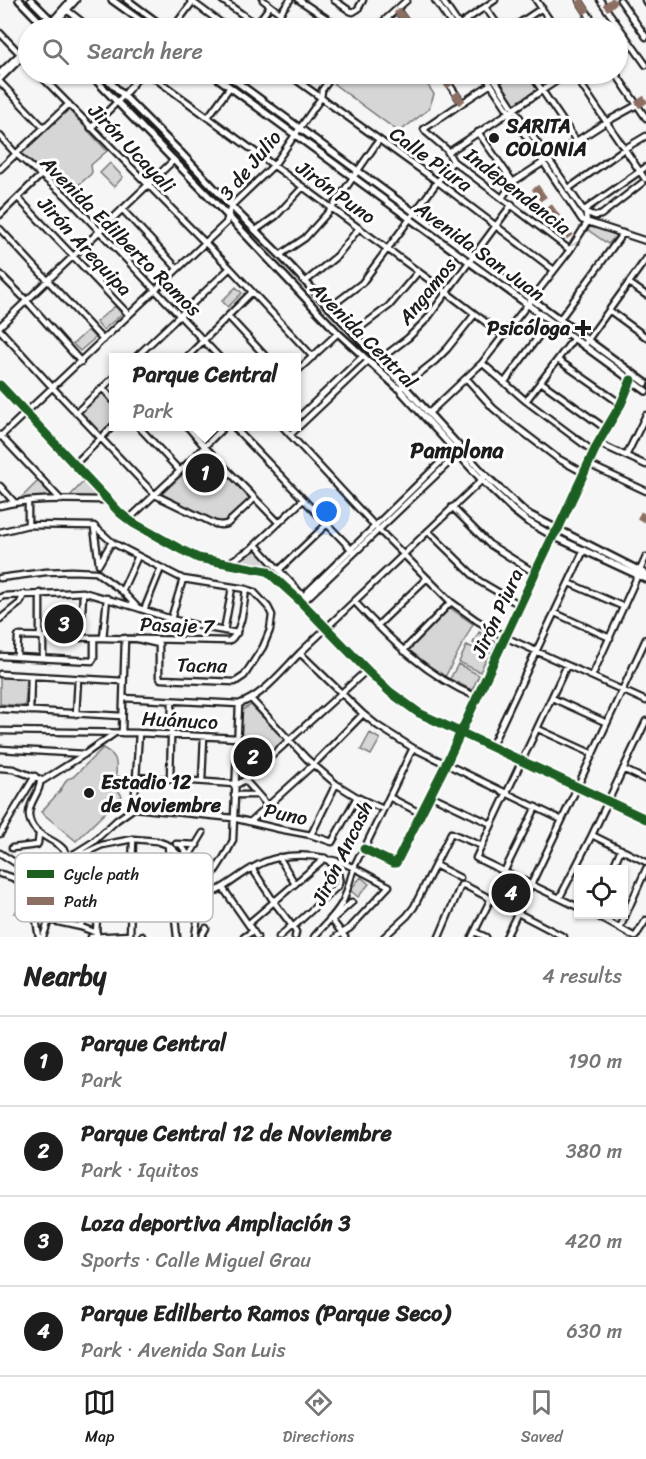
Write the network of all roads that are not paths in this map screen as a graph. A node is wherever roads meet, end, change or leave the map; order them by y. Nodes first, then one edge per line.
1 (19, 0) edge
2 (31, 0) edge
3 (71, 0) edge
4 (76, 0) edge
5 (112, 0) edge
6 (127, 0) edge
7 (222, 0) edge
8 (263, 0) edge
9 (290, 0) edge
10 (299, 0) edge
11 (334, 0) edge
12 (363, 0) edge
13 (407, 0) edge
14 (435, 0) edge
15 (442, 0) edge
16 (495, 0) edge
17 (536, 0) edge
18 (579, 0) edge
19 (600, 0) edge
20 (620, 0) edge
21 (192, 1) edge
22 (270, 6) junction
23 (485, 7) junction
24 (542, 8) junction
25 (67, 10) junction
26 (397, 10) junction
27 (280, 13) junction
28 (36, 18) edge
29 (47, 18) edge
30 (59, 18) edge
31 (60, 18) edge
32 (77, 18) edge
33 (137, 18) edge
34 (151, 18) edge
35 (180, 18) edge
36 (215, 18) edge
37 (244, 18) edge
38 (261, 18) edge
39 (282, 18) edge
40 (326, 18) edge
41 (388, 18) edge
42 (403, 18) edge
43 (450, 18) edge
44 (453, 18) edge
45 (470, 18) edge
46 (493, 18) edge
47 (527, 18) edge
48 (548, 18) edge
49 (589, 18) edge
50 (613, 18) edge
51 (0, 33) edge
52 (646, 37) edge
53 (628, 40) edge
54 (18, 51) edge
55 (18, 58) edge
56 (18, 60) edge
57 (646, 65) edge
58 (0, 73) edge
59 (0, 81) edge
60 (49, 84) edge
61 (100, 84) edge
62 (112, 84) edge
63 (133, 84) edge
64 (163, 84) edge
65 (226, 84) edge
66 (240, 84) edge
67 (302, 84) edge
68 (326, 84) edge
69 (449, 84) edge
70 (492, 84) edge
71 (495, 84) edge
72 (538, 84) edge
73 (551, 84) edge
74 (581, 84) edge
75 (623, 84) edge
76 (230, 87) junction
77 (542, 90) junction
78 (124, 95) junction
79 (321, 98) junction
80 (117, 102) junction
81 (462, 103) junction
82 (69, 104) junction
83 (638, 105) junction
84 (511, 111) junction
85 (208, 117) junction
86 (646, 118) edge
87 (607, 122) junction
88 (44, 128) junction
89 (91, 128) junction
90 (300, 128) junction
91 (478, 132) junction
92 (296, 134) junction
93 (0, 136) edge
94 (646, 136) edge
95 (379, 140) junction
96 (577, 142) junction
97 (624, 148) junction
98 (449, 152) junction
99 (16, 154) junction
100 (174, 160) junction
101 (453, 161) junction
102 (546, 161) junction
103 (274, 165) junction
104 (646, 167) edge
105 (0, 169) edge
106 (358, 170) junction
107 (640, 171) junction
108 (41, 176) junction
109 (353, 177) junction
110 (644, 181) edge
111 (438, 182) junction
112 (513, 182) junction
113 (148, 185) junction
114 (303, 187) junction
115 (568, 189) junction
116 (18, 198) junction
117 (502, 198) junction
118 (512, 204) junction
119 (231, 206) junction
120 (332, 208) junction
121 (122, 209) junction
122 (1, 211) edge
123 (583, 211) junction
124 (415, 212) junction
125 (228, 216) junction
126 (410, 219) junction
127 (587, 223) junction
128 (497, 225) junction
129 (359, 228) junction
130 (0, 229) edge
131 (256, 230) junction
132 (100, 232) junction
133 (623, 233) junction
134 (646, 241) edge
135 (204, 243) junction
136 (387, 250) junction
137 (570, 250) junction
138 (280, 255) junction
139 (73, 256) junction
140 (474, 256) junction
141 (646, 259) edge
142 (469, 262) junction
143 (177, 268) junction
144 (230, 268) junction
145 (554, 270) junction
146 (418, 272) junction
147 (0, 274) edge
148 (48, 280) junction
149 (305, 282) junction
150 (629, 283) junction
151 (154, 290) junction
152 (252, 292) junction
153 (446, 292) junction
154 (646, 296) edge
155 (532, 298) junction
156 (26, 300) junction
157 (527, 304) junction
158 (329, 308) junction
159 (609, 310) junction
160 (475, 314) junction
161 (129, 315) junction
162 (179, 316) junction
163 (228, 316) junction
164 (560, 319) junction
165 (550, 321) junction
166 (0, 326) edge
167 (0, 330) edge
168 (338, 333) junction
169 (353, 333) junction
170 (504, 336) junction
171 (646, 337) edge
172 (574, 338) junction
173 (104, 340) junction
174 (588, 340) junction
175 (204, 341) junction
176 (584, 345) junction
177 (139, 353) edge
178 (190, 353) edge
179 (216, 353) edge
180 (263, 353) edge
181 (314, 357) junction
182 (362, 357) junction
183 (379, 360) junction
184 (558, 360) junction
185 (368, 361) junction
186 (81, 362) junction
187 (482, 363) junction
188 (301, 368) edge
189 (467, 379) junction
190 (631, 380) junction
191 (541, 382) junction
192 (109, 383) edge
193 (504, 383) junction
194 (646, 383) edge
195 (0, 385) edge
196 (401, 387) junction
197 (53, 388) junction
198 (103, 388) junction
199 (646, 391) edge
200 (109, 395) edge
201 (526, 401) junction
202 (621, 404) junction
203 (26, 412) junction
204 (76, 413) junction
205 (429, 413) junction
206 (646, 415) edge
207 (301, 416) edge
208 (301, 425) edge
209 (606, 429) junction
210 (109, 431) edge
211 (143, 431) edge
212 (191, 431) edge
213 (220, 431) edge
214 (238, 431) edge
215 (288, 431) edge
216 (294, 431) edge
217 (638, 433) junction
218 (290, 435) junction
219 (0, 436) edge
220 (646, 436) edge
221 (101, 439) junction
222 (598, 443) junction
223 (205, 447) junction
224 (456, 452) junction
225 (594, 452) junction
226 (626, 456) junction
227 (588, 464) junction
228 (74, 465) junction
229 (646, 465) edge
230 (180, 471) junction
231 (584, 473) junction
232 (484, 478) junction
233 (0, 486) edge
234 (411, 489) junction
235 (646, 491) edge
236 (415, 494) junction
237 (155, 495) junction
238 (255, 498) junction
239 (61, 500) junction
240 (303, 500) junction
241 (28, 501) junction
242 (108, 501) junction
243 (14, 502) junction
244 (0, 506) edge
245 (452, 507) junction
246 (128, 520) junction
247 (279, 523) junction
248 (327, 524) junction
249 (28, 525) junction
250 (94, 526) junction
251 (377, 527) junction
252 (558, 529) junction
253 (428, 531) junction
254 (0, 532) edge
255 (553, 536) junction
256 (113, 543) junction
257 (256, 545) junction
258 (352, 550) junction
259 (584, 550) junction
260 (405, 554) junction
261 (138, 556) junction
262 (646, 557) edge
263 (228, 563) junction
264 (99, 564) junction
265 (161, 568) junction
266 (279, 570) junction
267 (97, 572) junction
268 (535, 573) junction
269 (639, 573) junction
270 (646, 574) edge
271 (0, 578) edge
272 (427, 578) junction
273 (183, 579) junction
274 (646, 579) edge
275 (569, 583) junction
276 (232, 588) junction
277 (246, 589) junction
278 (122, 591) junction
279 (83, 592) junction
280 (40, 593) junction
281 (24, 594) junction
282 (0, 598) edge
283 (107, 598) junction
284 (303, 599) junction
285 (354, 601) junction
286 (451, 602) junction
287 (520, 605) junction
288 (624, 607) junction
289 (141, 609) junction
290 (555, 613) junction
291 (0, 619) edge
292 (171, 620) junction
293 (377, 626) junction
294 (327, 628) junction
295 (224, 631) junction
296 (237, 633) junction
297 (41, 637) junction
298 (505, 637) junction
299 (81, 638) junction
300 (94, 638) junction
301 (104, 638) junction
302 (125, 638) junction
303 (610, 638) junction
304 (137, 639) junction
305 (646, 639) edge
306 (403, 651) junction
307 (536, 651) junction
308 (640, 652) junction
309 (300, 653) junction
310 (646, 654) edge
311 (0, 656) edge
312 (17, 657) junction
313 (43, 658) junction
314 (567, 665) junction
315 (367, 670) junction
316 (0, 674) edge
317 (31, 676) junction
318 (592, 676) junction
319 (78, 679) junction
320 (123, 681) junction
321 (622, 689) junction
322 (341, 693) junction
323 (477, 697) junction
324 (123, 698) junction
325 (552, 698) junction
326 (251, 699) junction
327 (172, 701) junction
328 (646, 701) edge
329 (238, 704) junction
330 (0, 709) edge
331 (30, 711) junction
332 (76, 714) junction
333 (363, 714) junction
334 (122, 716) junction
335 (646, 721) edge
336 (607, 723) junction
337 (538, 729) junction
338 (0, 731) edge
339 (460, 732) junction
340 (115, 733) junction
341 (122, 733) junction
342 (138, 733) junction
343 (171, 735) junction
344 (204, 736) junction
345 (237, 738) junction
346 (638, 738) junction
347 (290, 740) junction
348 (646, 742) edge
349 (491, 747) junction
350 (413, 748) junction
351 (0, 749) edge
352 (85, 754) junction
353 (593, 754) junction
354 (521, 761) junction
355 (314, 764) junction
356 (446, 764) junction
357 (0, 768) edge
358 (623, 769) junction
359 (35, 776) junction
360 (136, 777) junction
361 (170, 779) junction
362 (245, 780) junction
363 (646, 780) edge
364 (42, 781) junction
365 (202, 782) junction
366 (336, 784) junction
367 (235, 785) junction
368 (578, 786) junction
369 (506, 793) junction
370 (234, 795) junction
371 (259, 795) junction
372 (430, 795) junction
373 (357, 797) junction
374 (389, 797) junction
375 (608, 801) junction
376 (268, 806) junction
377 (536, 807) junction
378 (134, 808) junction
379 (383, 809) junction
380 (420, 813) junction
381 (233, 818) junction
382 (646, 819) edge
383 (562, 820) junction
384 (250, 822) junction
385 (491, 824) junction
386 (0, 834) edge
387 (39, 834) junction
388 (203, 834) dead end
389 (310, 835) junction
390 (592, 835) junction
391 (133, 839) junction
392 (168, 845) junction
393 (196, 845) junction
394 (482, 846) junction
395 (12, 848) dead end
396 (364, 849) junction
397 (621, 849) junction
398 (67, 853) edge
399 (76, 853) edge
400 (85, 853) edge
401 (132, 853) edge
402 (169, 853) edge
403 (176, 853) edge
404 (186, 853) edge
405 (191, 853) edge
406 (0, 854) edge
407 (279, 858) junction
408 (326, 859) junction
409 (646, 862) edge
410 (15, 863) edge
411 (614, 865) edge
412 (435, 866) junction
413 (252, 868) junction
414 (353, 868) junction
415 (646, 868) edge
416 (505, 871) junction
417 (0, 874) edge
418 (213, 874) edge
419 (15, 878) edge
420 (460, 878) dead end
421 (531, 883) junction
422 (295, 884) junction
423 (223, 888) junction
424 (213, 892) edge
425 (560, 897) junction
426 (492, 898) junction
427 (274, 902) junction
428 (352, 902) dead end
429 (574, 904) edge
430 (518, 912) junction
431 (331, 919) junction
432 (601, 919) edge
433 (646, 920) edge
434 (38, 922) edge
435 (48, 922) edge
436 (62, 922) edge
437 (81, 922) edge
438 (175, 922) edge
439 (197, 922) edge
440 (248, 924) junction
441 (81, 927) junction
442 (293, 927) junction
443 (206, 928) dead end
444 (622, 930) junction
445 (253, 931) junction
446 (474, 934) edge
447 (95, 935) edge
448 (129, 936) edge
449 (344, 936) edge
450 (41, 937) edge
451 (177, 937) edge
452 (195, 937) edge
453 (201, 937) edge
454 (244, 937) edge
455 (257, 937) edge
456 (279, 937) edge
457 (296, 937) edge
458 (314, 937) edge
459 (336, 937) edge
460 (384, 937) edge
461 (439, 937) edge
462 (486, 937) edge
463 (506, 937) edge
464 (564, 937) edge
465 (621, 937) edge
466 (635, 937) edge

1 - 28 main road
2 - 29 main road
3 - 30 street
4 - 25 street
5 - 33 main road
6 - 34 main road
7 - 37 street
8 - 22 street
9 - 27 street
10 - 40 street
11 - 12 street
13 - 26 street
14 - 43 street
15 - 44 street
16 - 23 street
17 - 24 street
18 - 49 street
19 - 50 street
20 - 52 street
21 - 35 street
21 - 36 street
22 - 27 street
22 - 38 street
23 - 45 street
23 - 46 street
24 - 47 street
24 - 48 street
25 - 31 street
25 - 32 street
26 - 41 street
26 - 42 street
27 - 39 street
51 - 54 street
53 - 57 street
55 - 58 street
56 - 59 street
59 - 88 street
60 - 82 street, Jirón Ucayali
61 - 80 main road, Avenida Central
62 - 78 main road, Avenida Central
63 - 78 street
64 - 85 street, Jirón Puno
65 - 76 main road, Avenida San Juan
66 - 90 main road, Avenida San Juan
67 - 79 street, Calle Piura
68 - 79 street, 3 de Julio
69 - 81 street
70 - 81 street
71 - 84 street
72 - 77 street
73 - 77 street
74 - 87 street
75 - 83 street
76 - 85 street
76 - 92 main road, Avenida San Juan
77 - 84 street
77 - 96 street
78 - 80 street
78 - 119 main road, Avenida Central
79 - 90 street, 3 de Julio
79 - 95 street, Calle Piura
80 - 89 street
80 - 100 main road, Avenida Central
81 - 98 street, Independencia
82 - 88 street
82 - 89 street, Jirón Ucayali
83 - 86 street
83 - 87 street
84 - 91 street
84 - 102 street
85 - 103 street, Jirón Puno
87 - 96 street
87 - 97 street
88 - 99 street
89 - 113 street, Jirón Ucayali
90 - 92 street, 3 de Julio
90 - 106 main road, Avenida San Juan
91 - 98 street
91 - 112 street
92 - 103 street, 3 de Julio
92 - 109 main road, Avenida San Juan
93 - 99 street, Avenida Edilberto Ramos
94 - 97 street
95 - 106 street
95 - 111 street, Calle Piura
96 - 102 street
97 - 107 street
97 - 115 street
98 - 101 street, Independencia
99 - 105 street
99 - 108 street, Avenida Edilberto Ramos
100 - 113 street
100 - 125 main road, Avenida Central
101 - 111 street
101 - 117 street, Independencia
102 - 112 street
102 - 115 street
102 - 127 street
103 - 114 street, Jirón Puno
103 - 119 street, 3 de Julio
104 - 107 street
106 - 109 street
106 - 124 main road, Avenida San Juan
107 - 110 street
107 - 123 street
108 - 116 street
108 - 132 street, Avenida Edilberto Ramos
109 - 120 street
109 - 126 main road, Avenida San Juan
110 - 123 street
111 - 124 street
111 - 128 street, Calle Piura
112 - 117 street
113 - 121 street
113 - 135 street, Jirón Ucayali
114 - 120 street, Jirón Puno
114 - 131 street
115 - 123 street
116 - 122 street
116 - 139 street, Jirón Arequipa
117 - 118 street, Independencia
118 - 128 street, Angamos
118 - 137 street, Independencia
119 - 125 street, 3 de Julio
119 - 131 main road, Avenida Central
120 - 129 street, Jirón Puno
120 - 138 street
121 - 132 street
121 - 143 street
123 - 127 street
124 - 126 street
124 - 140 main road, Avenida San Juan
125 - 135 street
125 - 168 main road, Avenida Central
126 - 136 street
126 - 142 main road, Avenida San Juan
127 - 133 street
127 - 137 street
128 - 140 street, Angamos
128 - 145 street, Calle Piura
129 - 136 street, Jirón Puno
129 - 149 street
130 - 148 street
131 - 138 main road, Avenida Central
132 - 139 street
132 - 151 street, Avenida Edilberto Ramos
133 - 134 street
133 - 164 street
135 - 143 street
135 - 144 street, Jirón Ucayali
136 - 146 street, Jirón Puno
136 - 158 street
137 - 145 street
138 - 149 main road, Avenida Central
139 - 148 street
139 - 161 street, Jirón Arequipa
140 - 142 street, Angamos
140 - 155 main road, Avenida San Juan
141 - 150 street
142 - 153 street, Angamos
142 - 157 main road, Avenida San Juan
143 - 151 street
144 - 152 street, Jirón Ucayali
144 - 162 street
145 - 155 street
146 - 153 street, Jirón Puno
146 - 169 street
147 - 156 street
148 - 156 street
148 - 173 street
149 - 158 main road, Avenida Central
150 - 154 street
150 - 159 street
151 - 161 street
151 - 162 street, Avenida Edilberto Ramos
152 - 163 street
152 - 181 street, Jirón Ucayali
153 - 160 street, Jirón Puno
153 - 183 street, Angamos
155 - 157 street
155 - 164 main road, Avenida San Juan
156 - 166 street
156 - 186 street
157 - 165 main road, Avenida San Juan
157 - 170 street
158 - 169 main road, Avenida Central
159 - 171 street
159 - 174 street
160 - 170 street, Jirón Puno
160 - 196 street
161 - 173 street
162 - 175 street, Avenida Edilberto Ramos
162 - 177 street
163 - 175 street
163 - 180 street
164 - 174 main road, Avenida San Juan
165 - 172 main road, Avenida San Juan
165 - 193 street
167 - 197 street
168 - 181 street
168 - 182 main road, Avenida Central
169 - 183 main road, Avenida Central
170 - 187 street
172 - 176 main road, Avenida San Juan
172 - 184 street
173 - 186 street
174 - 176 street
174 - 194 main road, Avenida San Juan
175 - 178 street
175 - 179 street, Avenida Edilberto Ramos
176 - 190 main road, Avenida San Juan
181 - 188 street
182 - 185 main road, Avenida Central
182 - 207 street
183 - 196 main road, Avenida Central
184 - 191 street
184 - 202 street
185 - 196 main road, Avenida Central
185 - 208 street
186 - 197 street
187 - 189 street
187 - 193 street
189 - 205 street
189 - 231 street
190 - 199 main road, Avenida San Juan
190 - 202 street, Jirón Piura
191 - 201 street
191 - 209 street
192 - 198 street
193 - 201 street
195 - 203 street
196 - 205 main road, Avenida Central
196 - 224 main road, Avenida Central
197 - 203 street
197 - 204 street
198 - 200 street
198 - 204 street
201 - 225 street
202 - 209 street, Jirón Piura
203 - 219 street
203 - 228 street
204 - 221 street
205 - 232 main road, Avenida Central
206 - 217 street
209 - 222 street, Jirón Piura
210 - 221 street
211 - 230 street
212 - 223 street
213 - 223 street
214 - 240 street
215 - 218 street
216 - 218 street
217 - 220 street
217 - 226 street
218 - 251 street
219 - 239 street
221 - 228 street
221 - 237 street
222 - 225 street, Jirón Piura
222 - 226 street
223 - 230 street
223 - 238 street
224 - 232 main road, Avenida Central
224 - 234 street
224 - 236 street
225 - 227 street, Jirón Piura
226 - 229 street
227 - 231 street, Jirón Piura
227 - 235 street
228 - 242 street
230 - 237 street
231 - 252 street, Jirón Piura
232 - 245 street
232 - 252 main road, Avenida Central
232 - 255 main road, Avenida Central
233 - 243 street
234 - 236 street
234 - 251 street
236 - 251 street
237 - 238 street
237 - 246 street
238 - 247 street
239 - 241 street
239 - 242 street
240 - 247 street
240 - 248 street
241 - 243 street
241 - 249 street
242 - 246 street
243 - 244 street
245 - 253 street
245 - 268 street
246 - 263 street
247 - 257 street
248 - 258 street
248 - 266 street
249 - 250 street
249 - 254 street
250 - 256 street
250 - 264 street
251 - 258 street
251 - 260 street
252 - 255 street, Jirón Piura
252 - 269 main road, Avenida Central
253 - 260 street
253 - 287 street
255 - 259 main road, Avenida Central
255 - 268 street, Jirón Piura
256 - 261 street
256 - 264 street
257 - 263 street
257 - 266 street
258 - 284 street
259 - 269 main road, Avenida Central
259 - 275 street
260 - 272 street
260 - 285 street
261 - 265 street
261 - 278 street
262 - 269 street
263 - 284 street
264 - 267 street
265 - 273 street
265 - 289 street
266 - 284 street
267 - 271 street
267 - 278 street
268 - 287 street, Jirón Piura
269 - 270 main road, Avenida Central
269 - 274 main road, Avenida Central
269 - 288 street
272 - 286 street
272 - 293 street
273 - 276 street
273 - 292 street
275 - 288 street
275 - 290 street
276 - 277 street
276 - 295 street
277 - 296 street
277 - 304 street, Tacna
278 - 289 street
279 - 280 street
279 - 283 street
279 - 299 street
280 - 281 street
280 - 297 street
281 - 282 street
281 - 291 street
283 - 289 street
283 - 301 street
284 - 294 street
285 - 293 street
285 - 294 street
286 - 298 street
286 - 306 street
287 - 298 street, Jirón Piura
288 - 303 street
289 - 292 street
290 - 303 street
290 - 307 street
292 - 295 street
293 - 306 street
294 - 309 street
294 - 315 street
295 - 296 street
296 - 304 street, Pasaje 7
297 - 299 street, Pasaje 7
297 - 312 street
297 - 313 street
298 - 307 street
298 - 323 street, Jirón Piura
299 - 300 street, Pasaje 7
300 - 301 street, Pasaje 7
300 - 313 street
301 - 302 street, Pasaje 7
302 - 304 street, Pasaje 7
302 - 320 street
303 - 318 street
305 - 308 street
306 - 323 street
307 - 314 street
307 - 349 street
308 - 310 street
308 - 321 street
309 - 322 street
309 - 326 street
311 - 312 street
312 - 313 street
314 - 318 street
314 - 325 street
315 - 322 street
315 - 339 street
316 - 317 street
317 - 319 street
317 - 331 street
318 - 321 street
319 - 320 street
319 - 332 street
320 - 324 street
321 - 328 street
321 - 336 street
322 - 333 street
322 - 347 street
323 - 339 street, Jirón Piura
324 - 327 street
324 - 334 street
325 - 336 street
325 - 337 street
326 - 329 street
326 - 347 street
327 - 329 street
327 - 343 street
329 - 345 street
330 - 331 street
331 - 332 street
332 - 334 street
333 - 350 street
333 - 355 street
334 - 341 street
335 - 346 street
336 - 353 street
337 - 353 street
337 - 354 street
338 - 340 street, Huánuco
339 - 349 street
339 - 356 street, Jirón Piura
340 - 341 street, Huánuco
340 - 352 street
341 - 342 street, Huánuco
342 - 343 street, Huánuco
342 - 360 street
343 - 344 street, Huánuco
343 - 361 street
344 - 345 street, Huánuco
344 - 365 street
345 - 367 street
346 - 348 street
346 - 358 street
347 - 355 street
347 - 362 street
349 - 354 street
350 - 356 street
350 - 374 street, Jirón Ancash
351 - 352 street
352 - 364 street
353 - 368 street
354 - 368 street
354 - 369 street
355 - 366 street
355 - 376 street
356 - 369 street
356 - 372 street, Jirón Piura
357 - 359 street
358 - 363 street
358 - 375 street
359 - 364 street
359 - 386 street
360 - 361 street
360 - 378 street
361 - 365 street
362 - 367 street
362 - 371 street
364 - 387 street
365 - 367 street
366 - 373 street
366 - 389 street
367 - 370 street
368 - 375 street
368 - 383 street
369 - 377 street
369 - 385 street
370 - 371 street
370 - 381 street
371 - 376 street
372 - 380 street, Jirón Piura
372 - 385 street
373 - 379 street
373 - 389 street, Puno
374 - 379 street, Jirón Ancash
374 - 380 street
375 - 382 street
375 - 390 street
376 - 384 street
377 - 383 street
377 - 416 street
378 - 381 street
378 - 399 street
379 - 396 street, Jirón Ancash
380 - 396 street, Jirón Piura
381 - 384 street, Puno
381 - 418 street
383 - 421 street
384 - 389 street, Puno
385 - 394 street
387 - 395 street
387 - 398 street
388 - 393 street
390 - 397 street
390 - 425 street
391 - 392 street
391 - 400 street
391 - 401 street
392 - 402 street
392 - 403 street
393 - 404 street
393 - 405 street
394 - 412 street
394 - 416 street
396 - 414 street, Jirón Ancash
397 - 409 street
397 - 411 street
406 - 410 street
407 - 408 street
407 - 413 street
407 - 422 street
408 - 414 street
408 - 422 street
408 - 442 street
412 - 420 street
412 - 460 street
413 - 423 street
413 - 427 street
414 - 431 street, Jirón Ancash
414 - 449 street
415 - 444 street
416 - 421 street
416 - 426 street
417 - 419 street
421 - 425 street
421 - 430 street
422 - 427 street
423 - 424 street
423 - 440 street
425 - 429 street
426 - 430 street
426 - 446 street
426 - 461 street
427 - 440 street
427 - 442 street
428 - 431 street
430 - 463 street
430 - 464 street
431 - 449 street
431 - 458 street, Jirón Ancash
432 - 444 street
433 - 466 street
434 - 450 street
435 - 450 street
436 - 441 street
437 - 441 street
438 - 451 street
439 - 452 street
440 - 445 street
441 - 447 street
442 - 456 street
442 - 457 street
443 - 453 street
444 - 465 street
444 - 466 street
445 - 454 street
445 - 455 street
446 - 462 street
447 - 448 street
449 - 459 street

